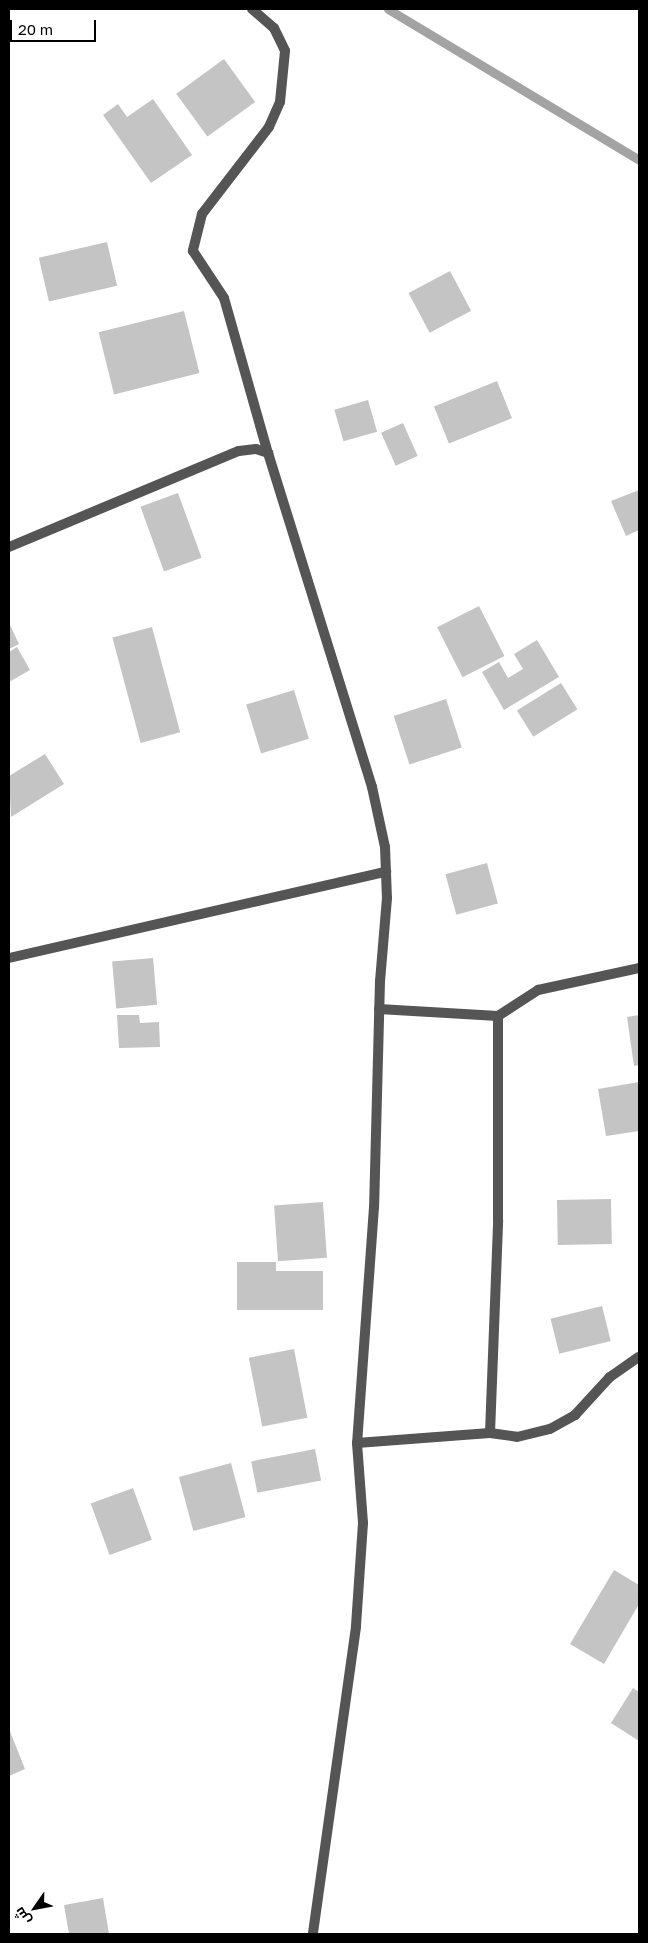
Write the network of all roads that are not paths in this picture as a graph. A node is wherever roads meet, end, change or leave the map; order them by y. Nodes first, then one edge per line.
1 (252, 9) edge
2 (268, 453) junction
3 (9, 547) edge
4 (386, 872) junction
5 (9, 958) edge
6 (639, 968) edge
7 (379, 1009) junction
8 (498, 1016) junction
9 (639, 1356) edge
10 (490, 1433) junction
11 (357, 1443) junction
12 (313, 1934) edge

1 - 2 street
2 - 3 street
2 - 4 street
4 - 5 street
4 - 7 street
6 - 8 street
7 - 8 street
7 - 11 street
8 - 10 street
9 - 10 street
10 - 11 street
11 - 12 street

